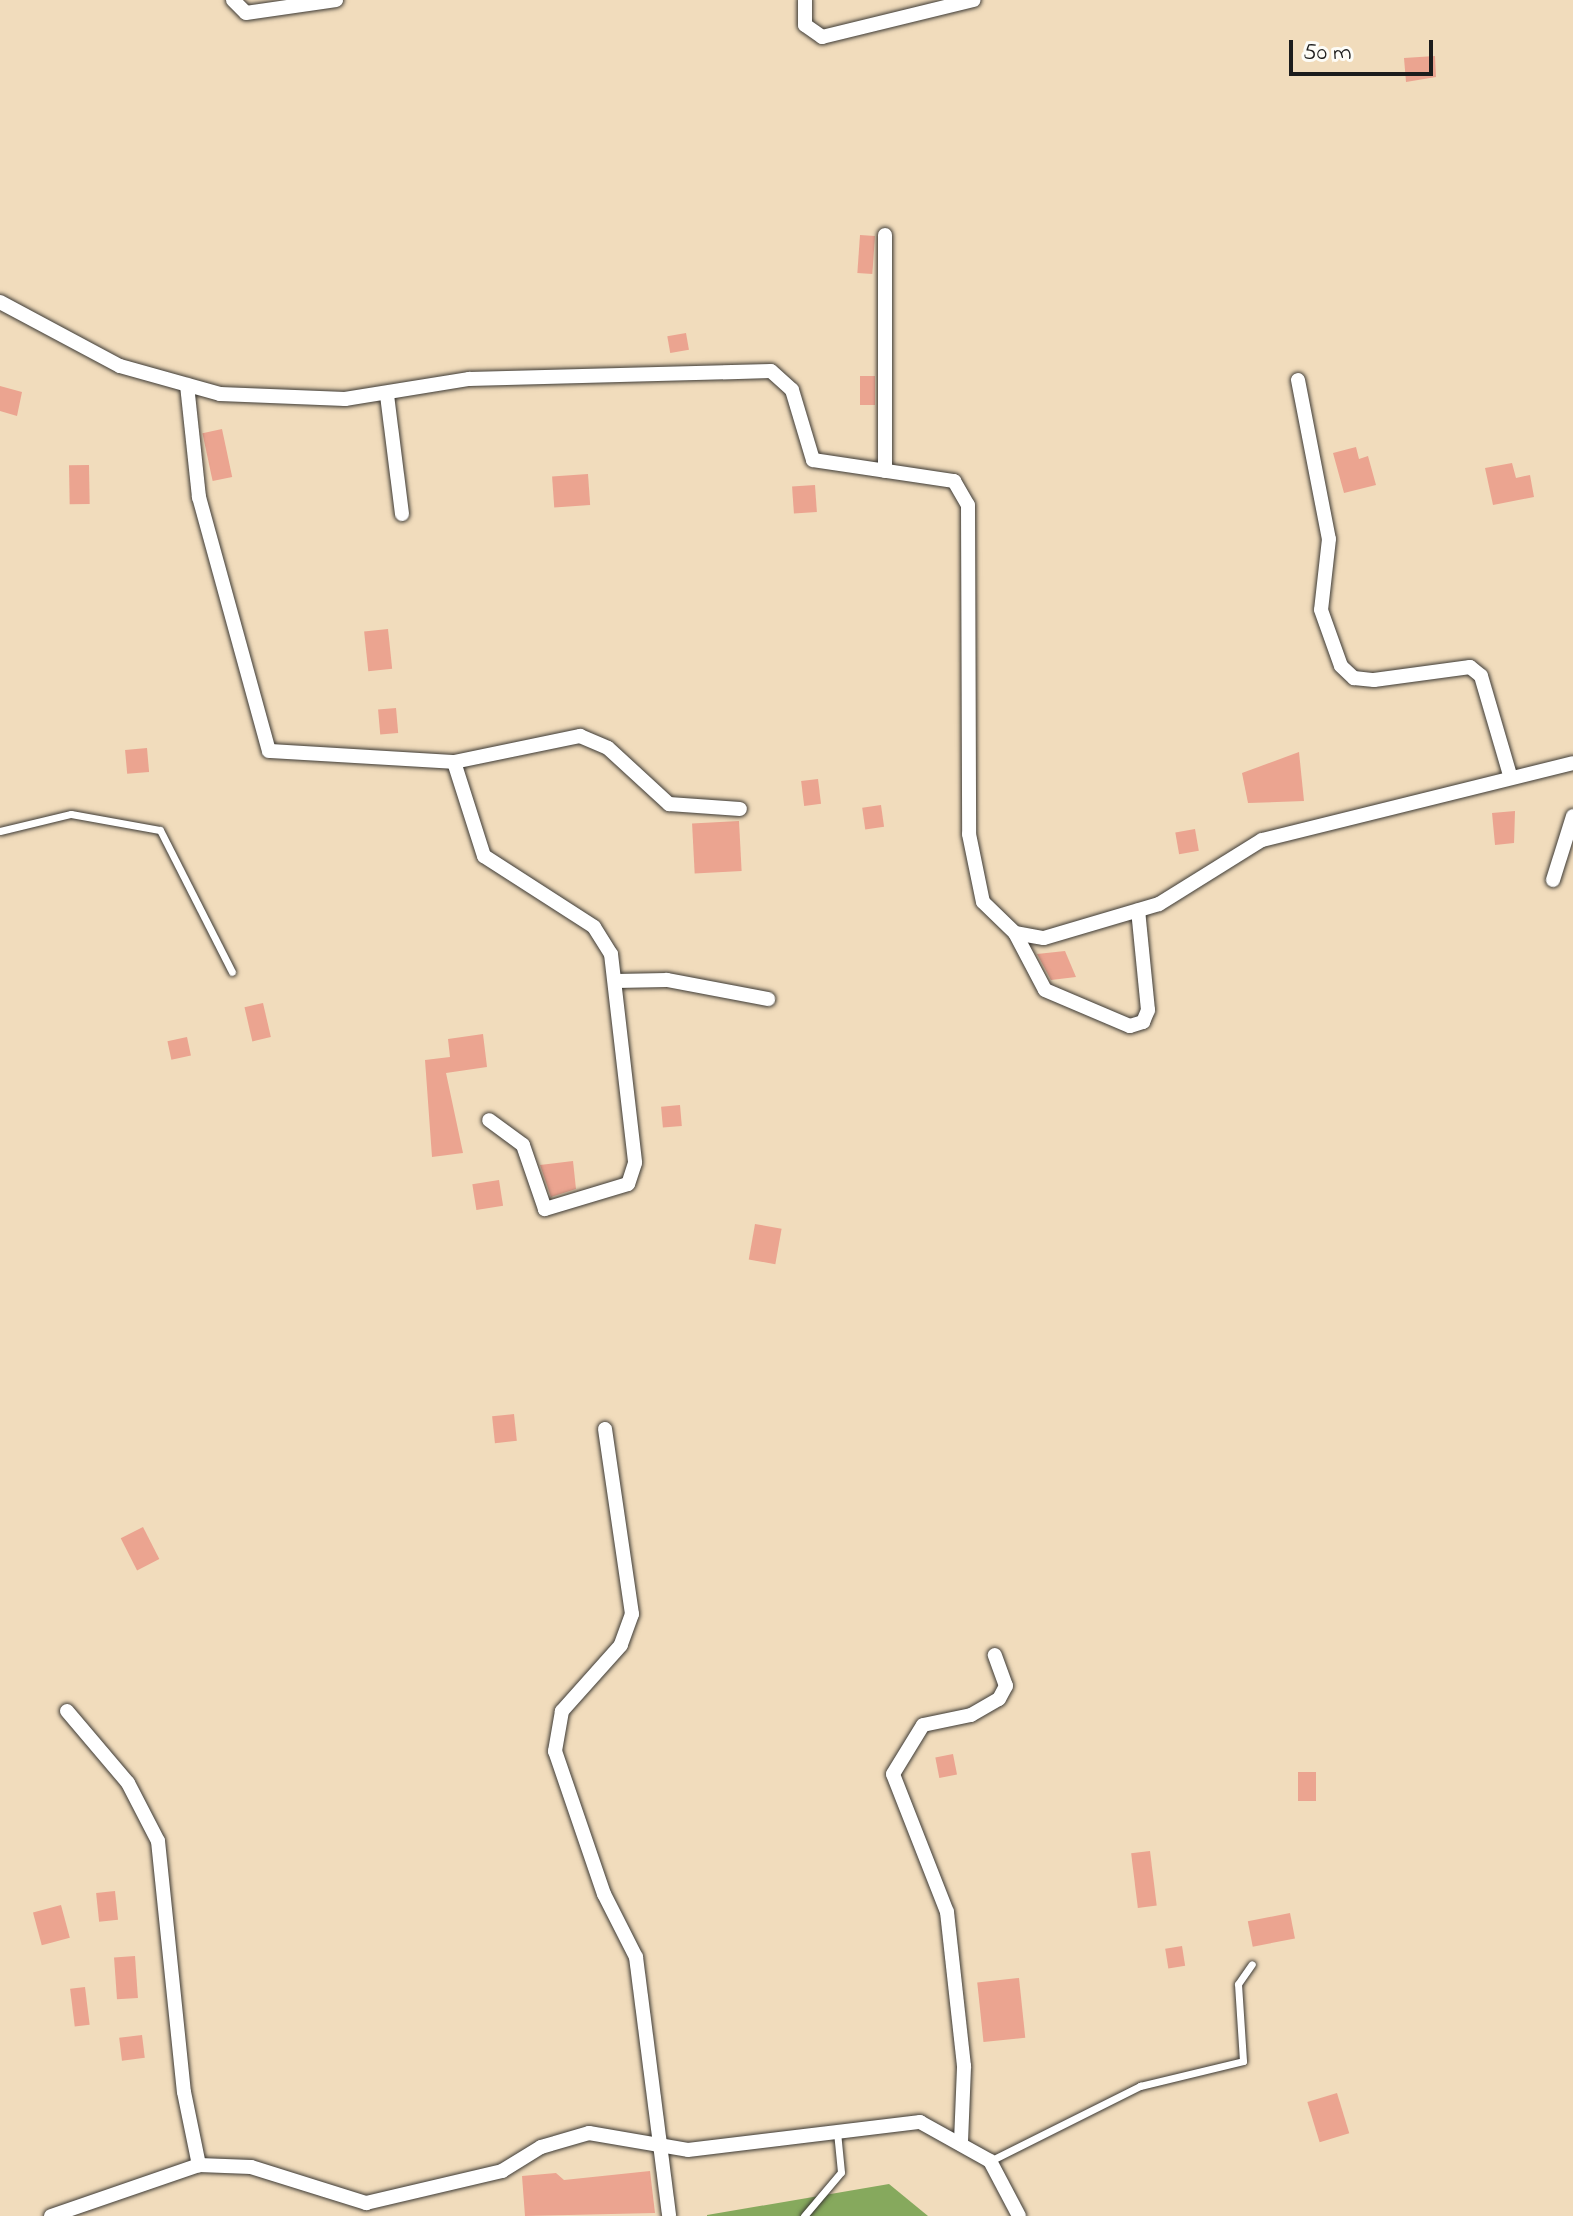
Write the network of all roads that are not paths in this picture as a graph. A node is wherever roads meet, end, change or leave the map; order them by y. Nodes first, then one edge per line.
1 (233, 0) edge
2 (336, 0) edge
3 (805, 0) edge
4 (974, 0) edge
5 (885, 235) dead end
6 (0, 302) edge
7 (1298, 380) dead end
8 (187, 385) junction
9 (387, 395) junction
10 (885, 471) junction
11 (402, 514) dead end
12 (454, 762) junction
13 (1573, 763) edge
14 (1510, 775) junction
15 (740, 809) dead end
16 (1573, 816) edge
17 (0, 831) edge
18 (1553, 880) dead end
19 (1138, 910) junction
20 (1015, 933) junction
21 (232, 972) dead end
22 (616, 981) junction
23 (768, 999) dead end
24 (489, 1120) dead end
25 (605, 1429) dead end
26 (995, 1655) dead end
27 (67, 1711) dead end
28 (1252, 1964) dead end
29 (837, 2132) junction
30 (961, 2142) junction
31 (661, 2145) junction
32 (990, 2161) junction
33 (199, 2165) junction
34 (51, 2216) edge
35 (669, 2216) edge
36 (804, 2216) edge
37 (1019, 2216) edge

1 - 2 street
3 - 4 street
5 - 10 street
6 - 8 street
7 - 14 street
8 - 9 street
8 - 12 street
9 - 10 street
9 - 11 street
10 - 20 street
12 - 15 street
12 - 22 street
13 - 14 street
14 - 19 street
16 - 18 street
17 - 21 lane
19 - 20 street
19 - 20 street
22 - 23 street
22 - 24 street
25 - 31 street
26 - 30 street
27 - 33 street
28 - 32 lane
29 - 30 street
29 - 31 street
29 - 36 lane
30 - 32 street
31 - 33 street
31 - 35 street
32 - 37 street
33 - 34 street

